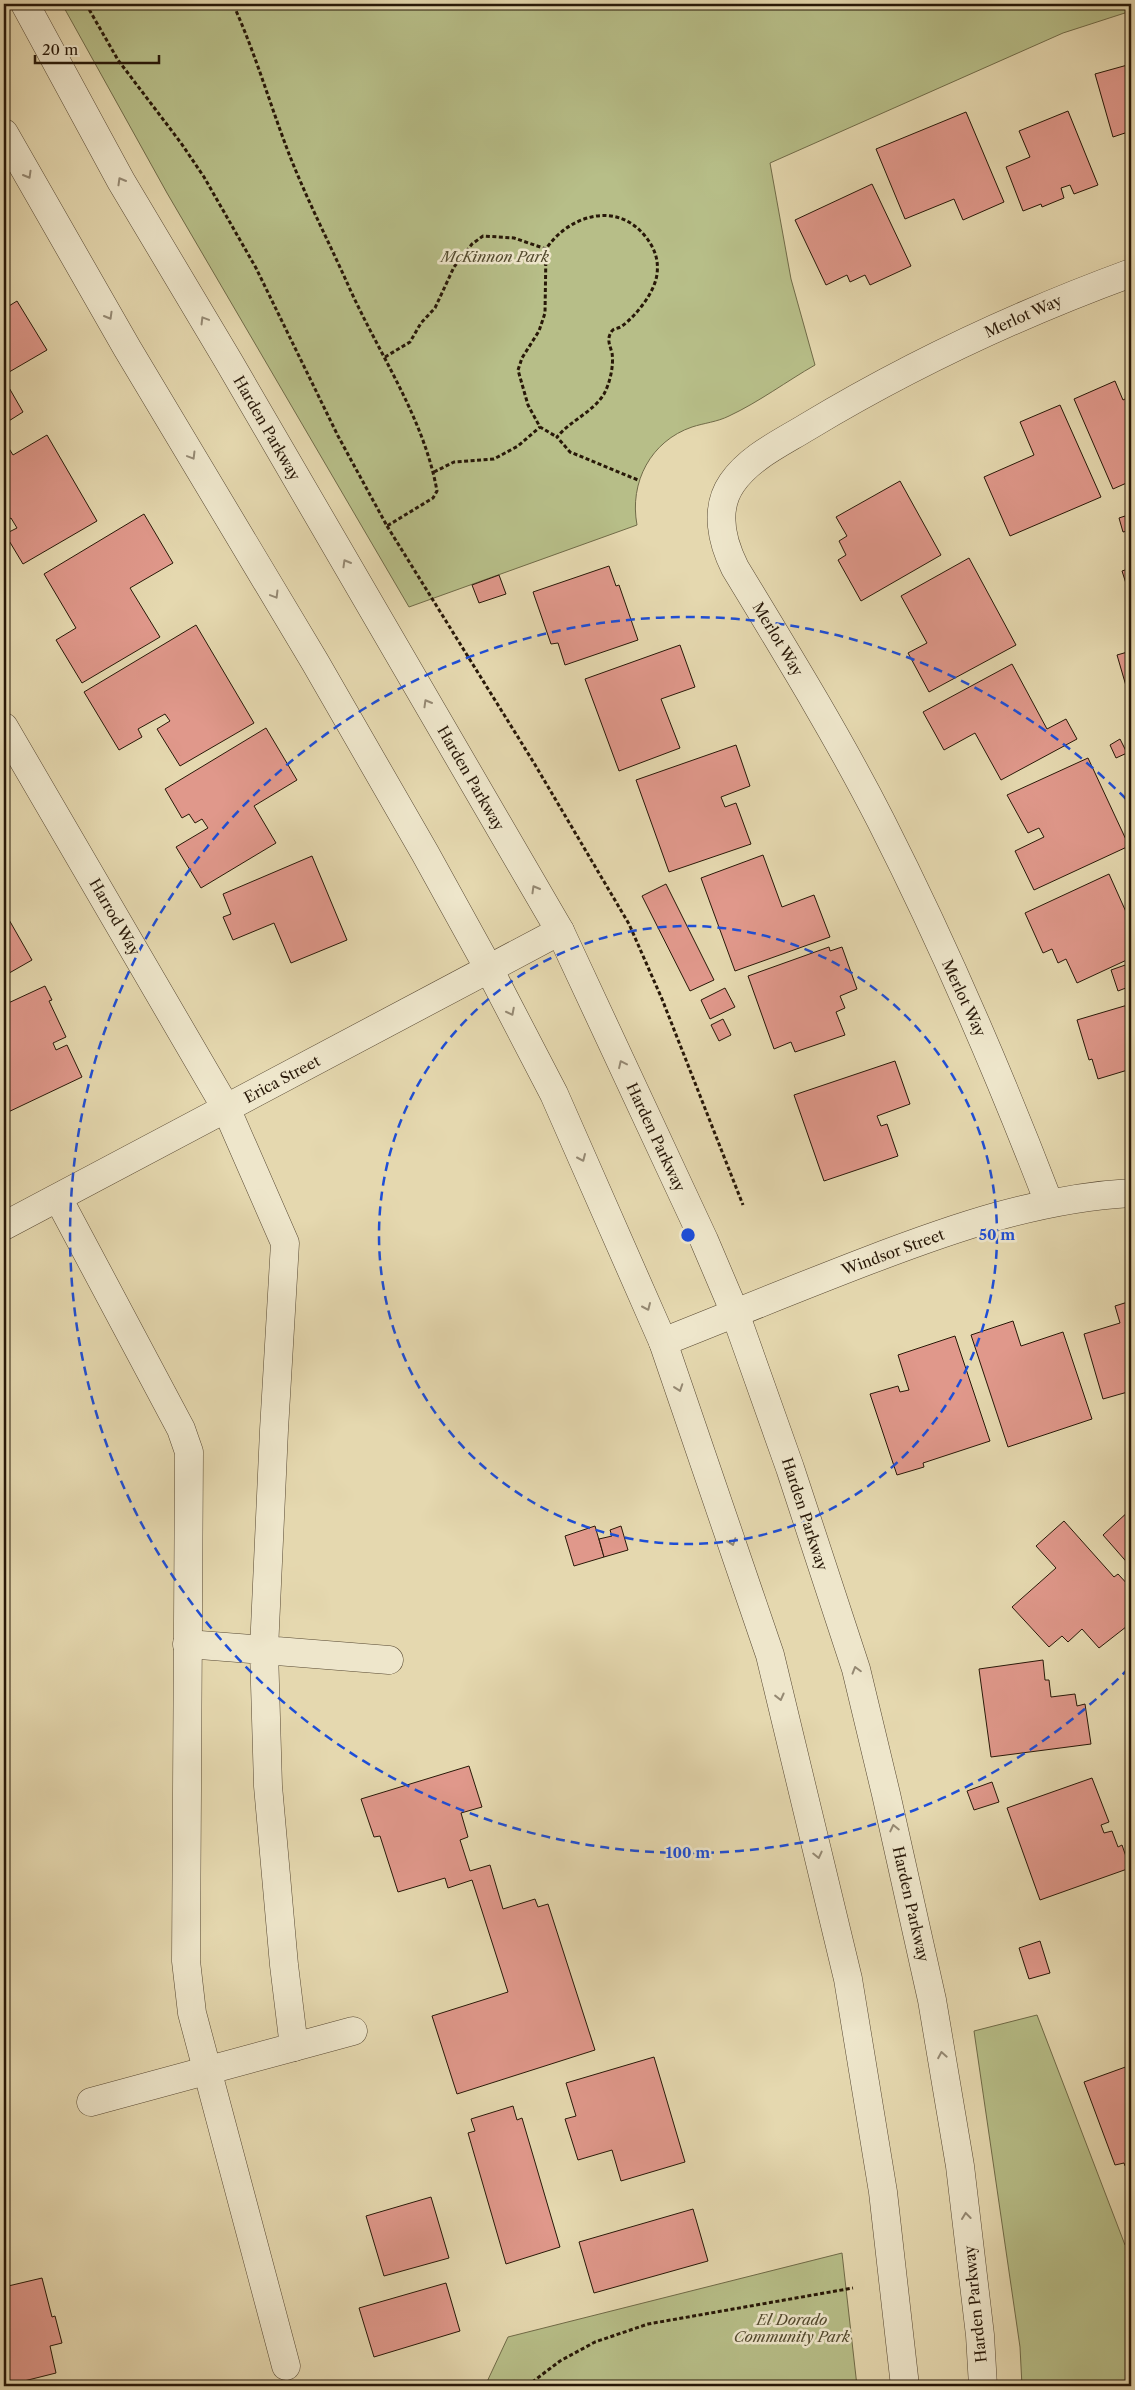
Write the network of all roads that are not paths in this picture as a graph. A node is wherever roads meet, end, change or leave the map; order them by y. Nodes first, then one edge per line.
1 (26, 4) edge
2 (4, 133) edge
3 (1131, 273) edge
4 (4, 727) edge
5 (560, 931) junction
6 (489, 969) junction
7 (226, 1108) junction
8 (1131, 1193) edge
9 (58, 1198) junction
10 (1049, 1203) junction
11 (4, 1226) edge
12 (735, 1313) junction
13 (663, 1342) junction
14 (188, 1644) junction
15 (264, 1650) junction
16 (389, 1660) dead end
17 (353, 2031) dead end
18 (294, 2047) junction
19 (208, 2070) junction
20 (91, 2102) dead end
21 (286, 2366) dead end
22 (905, 2386) edge
23 (984, 2386) edge

5 -> 1 street, Harden Parkway
2 -> 6 street
3 - 10 street, Merlot Way
4 - 7 street, Harrod Way
5 - 6 street, Erica Street
12 -> 5 street, Harden Parkway
6 - 7 street, Erica Street
6 -> 13 street
7 - 9 street, Erica Street
7 - 15 street, Harrod Way
8 - 10 street, Windsor Street
9 - 11 street, Erica Street
9 - 14 street
10 - 12 street, Windsor Street
12 - 13 street, Windsor Street
23 -> 12 street, Harden Parkway
13 -> 22 street
14 - 15 street
14 - 19 street
15 - 16 street
15 - 18 street, Harrod Way
17 - 18 street
18 - 19 street
19 - 20 street
19 - 21 street

